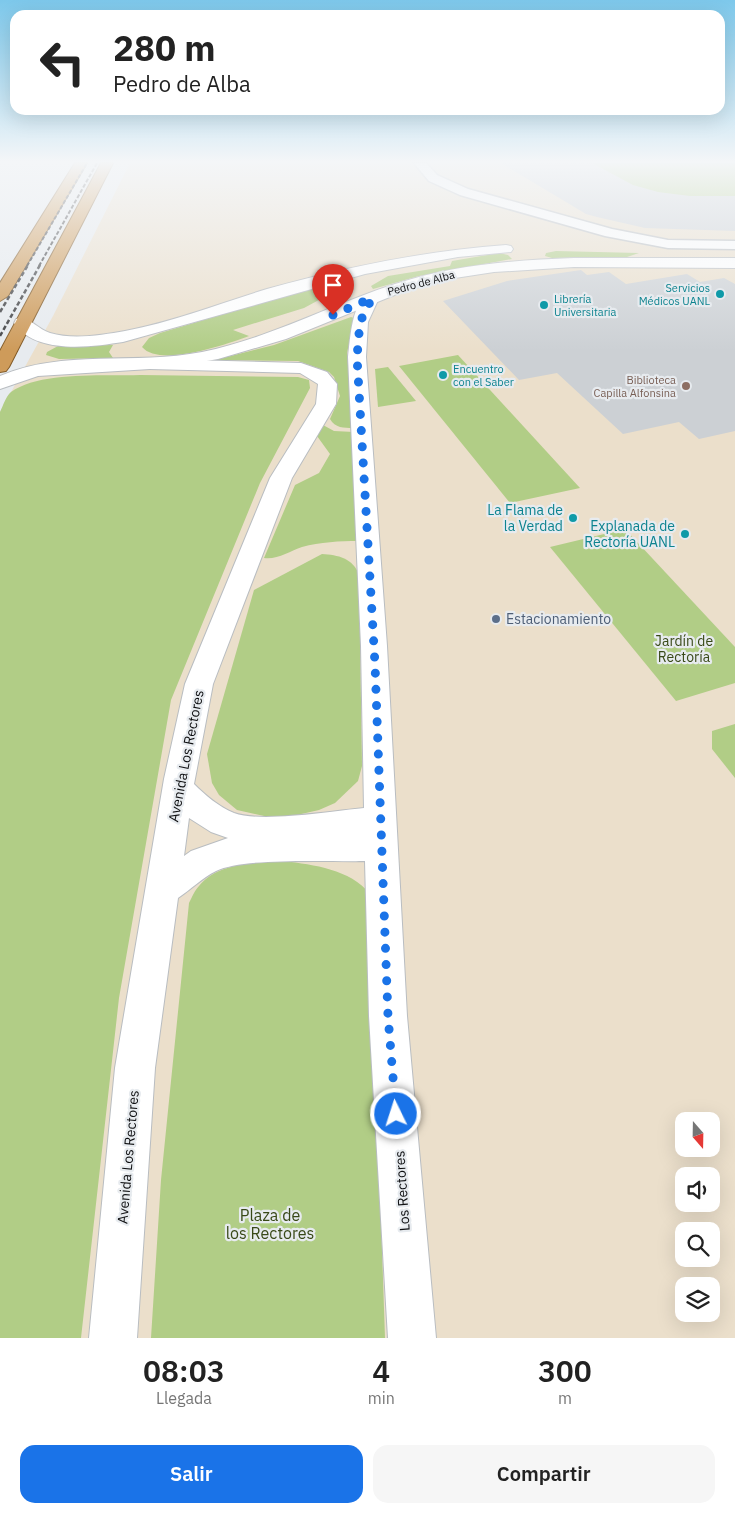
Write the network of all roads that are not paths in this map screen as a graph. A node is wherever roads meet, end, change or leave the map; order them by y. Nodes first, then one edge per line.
1 (43, 225) edge
2 (76, 225) edge
3 (583, 225) edge
4 (735, 245) edge
5 (545, 248) dead end
6 (735, 251) edge
7 (735, 262) edge
8 (535, 263) junction
9 (0, 296) edge
10 (372, 298) junction
11 (22, 323) junction
12 (136, 334) junction
13 (149, 364) junction
14 (0, 366) edge
15 (0, 383) edge
16 (178, 788) junction
17 (382, 833) junction
18 (164, 889) junction
19 (113, 1338) edge
20 (412, 1338) edge

1 - 9 highway
2 - 11 highway
3 - 4 street
5 - 6 street
7 - 8 street, Pedro de Alba
8 - 10 street, Pedro de Alba
8 - 12 street, Pedro de Alba
10 - 13 street, Pedro de Alba
10 - 17 street, Los Rectores
11 - 12 street, Pedro de Alba
11 - 14 highway
12 - 13 street
13 - 15 street, Pedro de Alba
13 - 16 street, Avenida Los Rectores
16 - 17 street
16 - 18 street, Avenida Los Rectores
17 - 18 street
17 - 20 street, Los Rectores
18 - 19 street, Avenida Los Rectores

